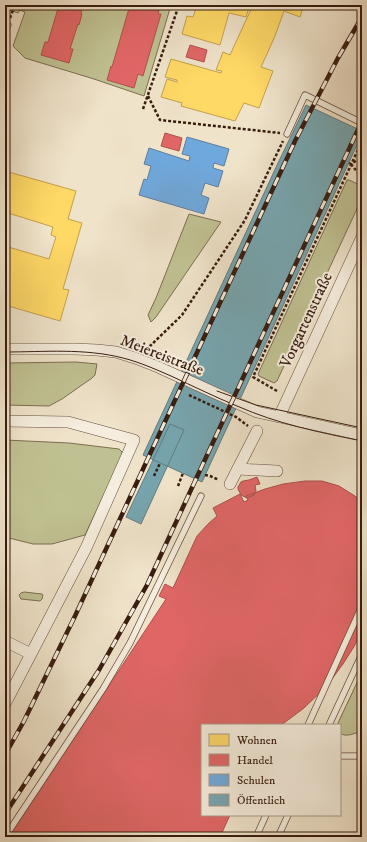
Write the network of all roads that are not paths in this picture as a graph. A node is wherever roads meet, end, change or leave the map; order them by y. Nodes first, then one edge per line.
1 (362, 123) edge
2 (286, 134) road end
3 (362, 237) edge
4 (5, 349) edge
5 (279, 417) junction
6 (5, 421) edge
7 (257, 431) road end
8 (362, 435) edge
9 (238, 469) junction
10 (277, 471) dead end
11 (230, 484) dead end
12 (201, 496) dead end
13 (362, 606) edge
14 (5, 641) edge
15 (31, 654) junction
16 (362, 654) edge
17 (5, 704) edge
18 (308, 724) edge
19 (330, 724) edge
20 (341, 756) edge
21 (362, 756) edge
22 (266, 816) edge
23 (288, 816) edge
24 (5, 837) edge
25 (256, 837) edge
26 (278, 837) edge

1 - 2 lane
3 - 5 street, Vorgartenstraße
4 - 5 street, Meiereistraße
5 - 8 street, Meiereistraße
6 - 15 street
7 - 9 street
9 - 10 street
9 - 11 street
12 - 24 lane
13 - 18 lane
14 - 15 street
15 - 17 street
16 - 19 lane
20 - 21 lane
22 - 25 lane
23 - 26 lane

